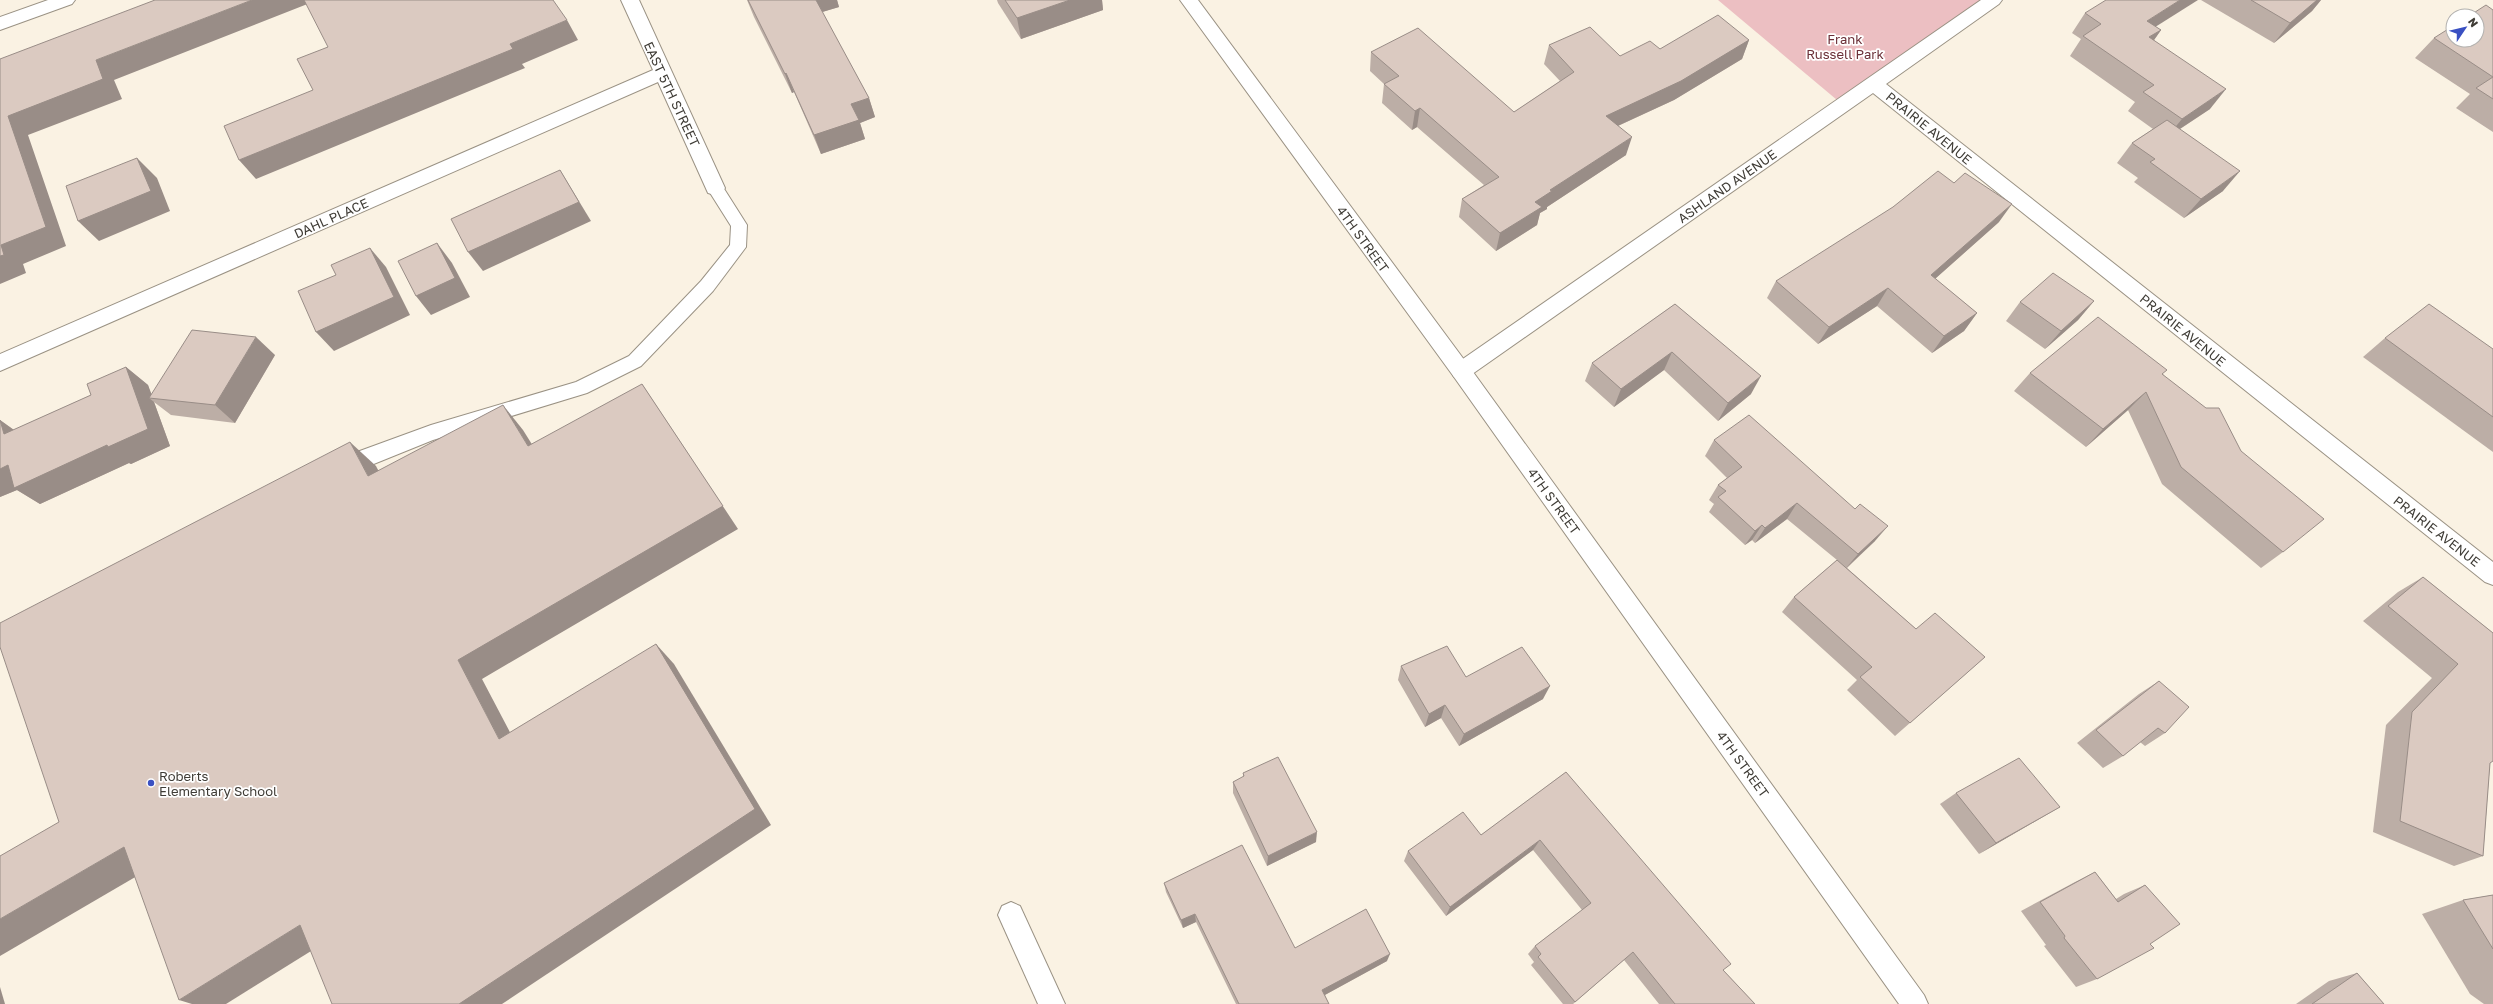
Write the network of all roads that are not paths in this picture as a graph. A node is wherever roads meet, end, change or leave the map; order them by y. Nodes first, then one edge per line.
1 (66, 0) edge
2 (630, 0) edge
3 (1189, 0) edge
4 (1993, 0) edge
5 (0, 24) edge
6 (662, 73) junction
7 (1873, 83) junction
8 (715, 188) joint
9 (0, 363) edge
10 (1460, 371) junction
11 (328, 476) edge
12 (2493, 575) edge
13 (1011, 915) dead end
14 (1045, 1001) edge
15 (1915, 1004) edge

1 - 5 street
2 - 6 street, EAST 5TH STREET
3 - 10 street, 4TH STREET
4 - 7 street, ASHLAND AVENUE
6 - 8 street, EAST 5TH STREET
6 - 9 street, DAHL PLACE
7 - 10 street, ASHLAND AVENUE
7 - 12 street, PRAIRIE AVENUE
8 - 11 lane
10 - 15 street, 4TH STREET
13 - 14 street

